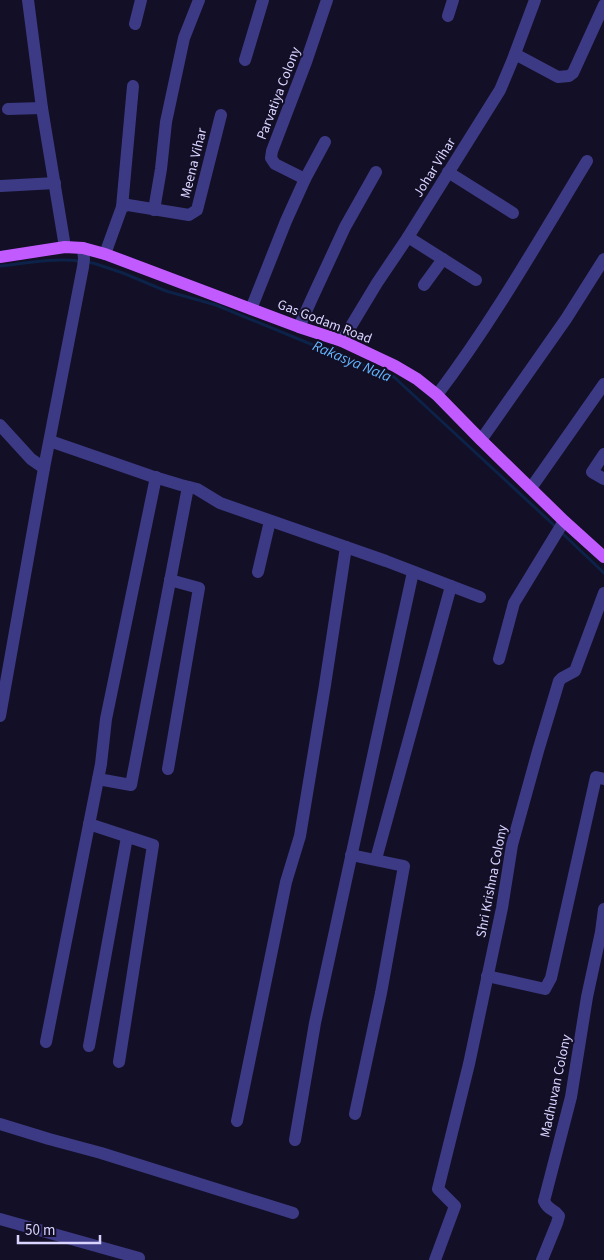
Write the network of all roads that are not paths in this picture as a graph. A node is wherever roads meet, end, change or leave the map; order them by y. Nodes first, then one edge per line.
1 (28, 0) edge
2 (141, 0) edge
3 (199, 0) edge
4 (263, 0) edge
5 (327, 0) edge
6 (453, 0) edge
7 (535, 0) edge
8 (604, 5) edge
9 (448, 16) dead end
10 (136, 24) dead end
11 (515, 54) junction
12 (245, 60) dead end
13 (133, 86) dead end
14 (42, 108) junction
15 (8, 109) dead end
16 (221, 116) dead end
17 (325, 142) dead end
18 (588, 161) dead end
19 (376, 172) dead end
20 (448, 172) junction
21 (305, 179) junction
22 (55, 183) junction
23 (1, 186) edge
24 (122, 207) junction
25 (154, 210) junction
26 (513, 213) dead end
27 (408, 237) junction
28 (65, 247) junction
29 (105, 254) junction
30 (0, 257) edge
31 (83, 258) junction
32 (443, 259) junction
33 (604, 259) edge
34 (476, 280) dead end
35 (424, 285) dead end
36 (251, 309) junction
37 (299, 327) junction
38 (342, 341) junction
39 (604, 384) edge
40 (437, 395) junction
41 (0, 425) edge
42 (480, 440) junction
43 (50, 441) junction
44 (604, 454) edge
45 (44, 468) junction
46 (156, 477) junction
47 (604, 479) edge
48 (188, 487) junction
49 (531, 488) junction
50 (270, 521) junction
51 (560, 527) junction
52 (346, 547) junction
53 (603, 553) edge
54 (258, 572) dead end
55 (413, 572) junction
56 (170, 580) junction
57 (451, 586) junction
58 (604, 593) edge
59 (480, 597) dead end
60 (498, 659) dead end
61 (0, 716) edge
62 (168, 770) dead end
63 (604, 779) edge
64 (98, 780) junction
65 (89, 824) junction
66 (128, 837) junction
67 (351, 855) junction
68 (376, 859) junction
69 (604, 908) edge
70 (487, 976) junction
71 (46, 1042) dead end
72 (89, 1046) dead end
73 (119, 1062) dead end
74 (355, 1114) dead end
75 (237, 1121) dead end
76 (0, 1124) edge
77 (295, 1140) dead end
78 (293, 1213) dead end
79 (0, 1219) edge
80 (139, 1258) dead end
81 (435, 1260) edge
82 (542, 1260) edge

1 - 14 street
2 - 10 street
3 - 25 street
4 - 12 street
5 - 21 street, Parvatiya Colony
6 - 9 street
7 - 11 street, Johar Vihar
8 - 11 street
11 - 20 street, Johar Vihar
13 - 24 street
14 - 15 street
14 - 22 street
16 - 25 street, Meena Vihar
17 - 21 street
18 - 40 street
19 - 37 street
20 - 26 street
20 - 27 street, Johar Vihar
21 - 36 street
22 - 23 street
22 - 28 street
24 - 25 street, Meena Vihar
24 - 29 street
27 - 32 street
27 - 38 street, Johar Vihar
28 - 30 main road, Gas Godam Road
28 - 31 main road, Gas Godam Road
29 - 31 main road, Gas Godam Road
29 - 36 main road, Gas Godam Road
31 - 43 street
32 - 34 street
32 - 35 street
33 - 42 street
36 - 37 main road, Gas Godam Road
37 - 38 main road, Gas Godam Road
38 - 40 main road, Gas Godam Road
39 - 49 street
40 - 42 main road, Gas Godam Road
41 - 45 street
42 - 49 main road, Gas Godam Road
43 - 45 street
43 - 46 street
44 - 47 street
45 - 61 street
46 - 48 street
46 - 64 street
48 - 50 street
48 - 56 street
49 - 51 main road, Gas Godam Road
50 - 52 street
50 - 54 street
51 - 53 main road, Gas Godam Road
51 - 60 street
52 - 55 street
52 - 75 street
55 - 57 street
55 - 67 street
56 - 62 street
56 - 64 street
57 - 59 street
57 - 68 street
58 - 70 street, Shri Krishna Colony
63 - 70 street
64 - 65 street
65 - 66 street
65 - 71 street
66 - 72 street
66 - 73 street
67 - 68 street
67 - 77 street
68 - 74 street
69 - 82 street, Madhuvan Colony
70 - 81 street, Shri Krishna Colony
76 - 78 street
79 - 80 street

